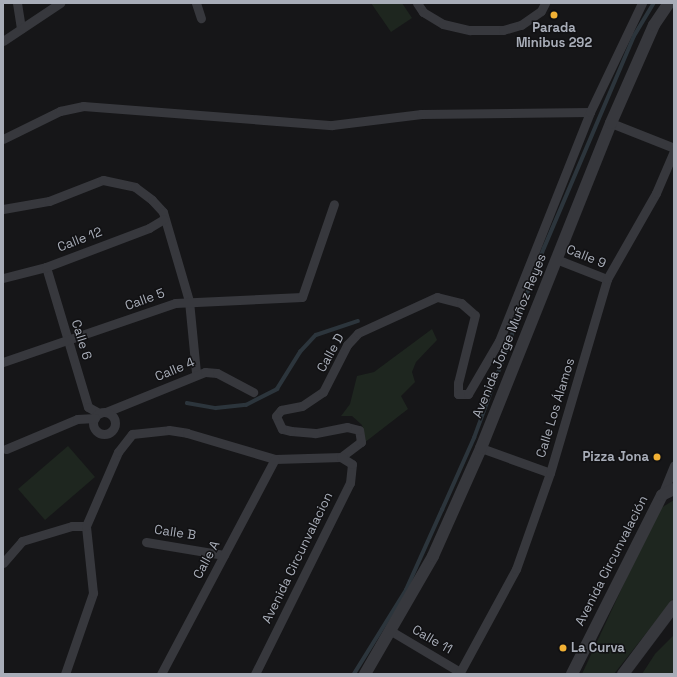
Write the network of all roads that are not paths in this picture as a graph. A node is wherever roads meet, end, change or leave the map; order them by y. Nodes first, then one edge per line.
1 (17, 3) edge
2 (60, 3) edge
3 (196, 3) edge
4 (417, 3) edge
5 (535, 3) edge
6 (642, 3) edge
7 (669, 3) edge
8 (543, 7) edge
9 (201, 18) dead end
10 (21, 29) junction
11 (3, 41) edge
12 (590, 112) junction
13 (611, 122) junction
14 (3, 139) edge
15 (674, 148) edge
16 (674, 151) edge
17 (334, 204) dead end
18 (3, 209) edge
19 (164, 219) junction
20 (556, 259) junction
21 (46, 267) junction
22 (3, 278) edge
23 (607, 279) junction
24 (189, 301) junction
25 (499, 341) joint
26 (67, 342) junction
27 (3, 362) edge
28 (196, 373) junction
29 (253, 392) dead end
30 (100, 415) junction
31 (111, 431) junction
32 (124, 442) junction
33 (481, 448) junction
34 (6, 449) dead end
35 (341, 457) junction
36 (275, 459) junction
37 (674, 465) edge
38 (550, 473) junction
39 (674, 489) edge
40 (662, 495) junction
41 (86, 526) junction
42 (146, 542) dead end
43 (224, 554) junction
44 (3, 563) edge
45 (674, 606) edge
46 (391, 631) junction
47 (460, 673) edge
48 (64, 674) edge
49 (161, 674) edge
50 (255, 674) edge
51 (365, 674) edge
52 (572, 674) edge
53 (622, 674) edge

1 - 10 street
2 - 10 street
3 - 9 street
4 - 8 street
5 - 8 street
6 - 12 street, Avenida Jorge Muñoz Reyes
7 - 13 street, Avenida Jorge Muñoz Reyes
10 - 11 street
12 - 14 street
12 - 25 street, Avenida Jorge Muñoz Reyes
13 - 15 street
13 - 20 street, Avenida Jorge Muñoz Reyes
16 - 23 street, Calle Los Álamos
17 - 24 street, Calle 5
18 - 19 street
19 - 21 street, Calle 12
19 - 24 street
20 - 23 street, Calle 9
20 - 33 street, Avenida Jorge Muñoz Reyes
21 - 22 street, Calle 12
21 - 26 street, Calle 6
23 - 38 street, Calle Los Álamos
24 - 26 street, Calle 5
24 - 28 street
25 - 35 street, Calle D
26 - 27 street, Calle 5
26 - 30 street, Calle 6
28 - 29 street, Calle 4
28 - 30 street, Calle 4
30 - 31 street
30 - 31 street
30 - 34 street, Calle 4
31 - 32 street
32 - 36 street
32 - 41 street
33 - 38 street
33 - 46 street, Avenida Jorge Muñoz Reyes
35 - 36 street
35 - 50 street, Avenida Circunvalacion
36 - 43 street, Calle A
37 - 40 street
38 - 47 street, Calle Los Álamos
39 - 40 street, Avenida Circunvalación
40 - 52 street, Avenida Circunvalación
41 - 44 street
41 - 48 street
42 - 43 street, Calle B
43 - 49 street, Calle A
45 - 53 street
46 - 47 street, Calle 11
46 - 51 street, Avenida Jorge Muñoz Reyes

